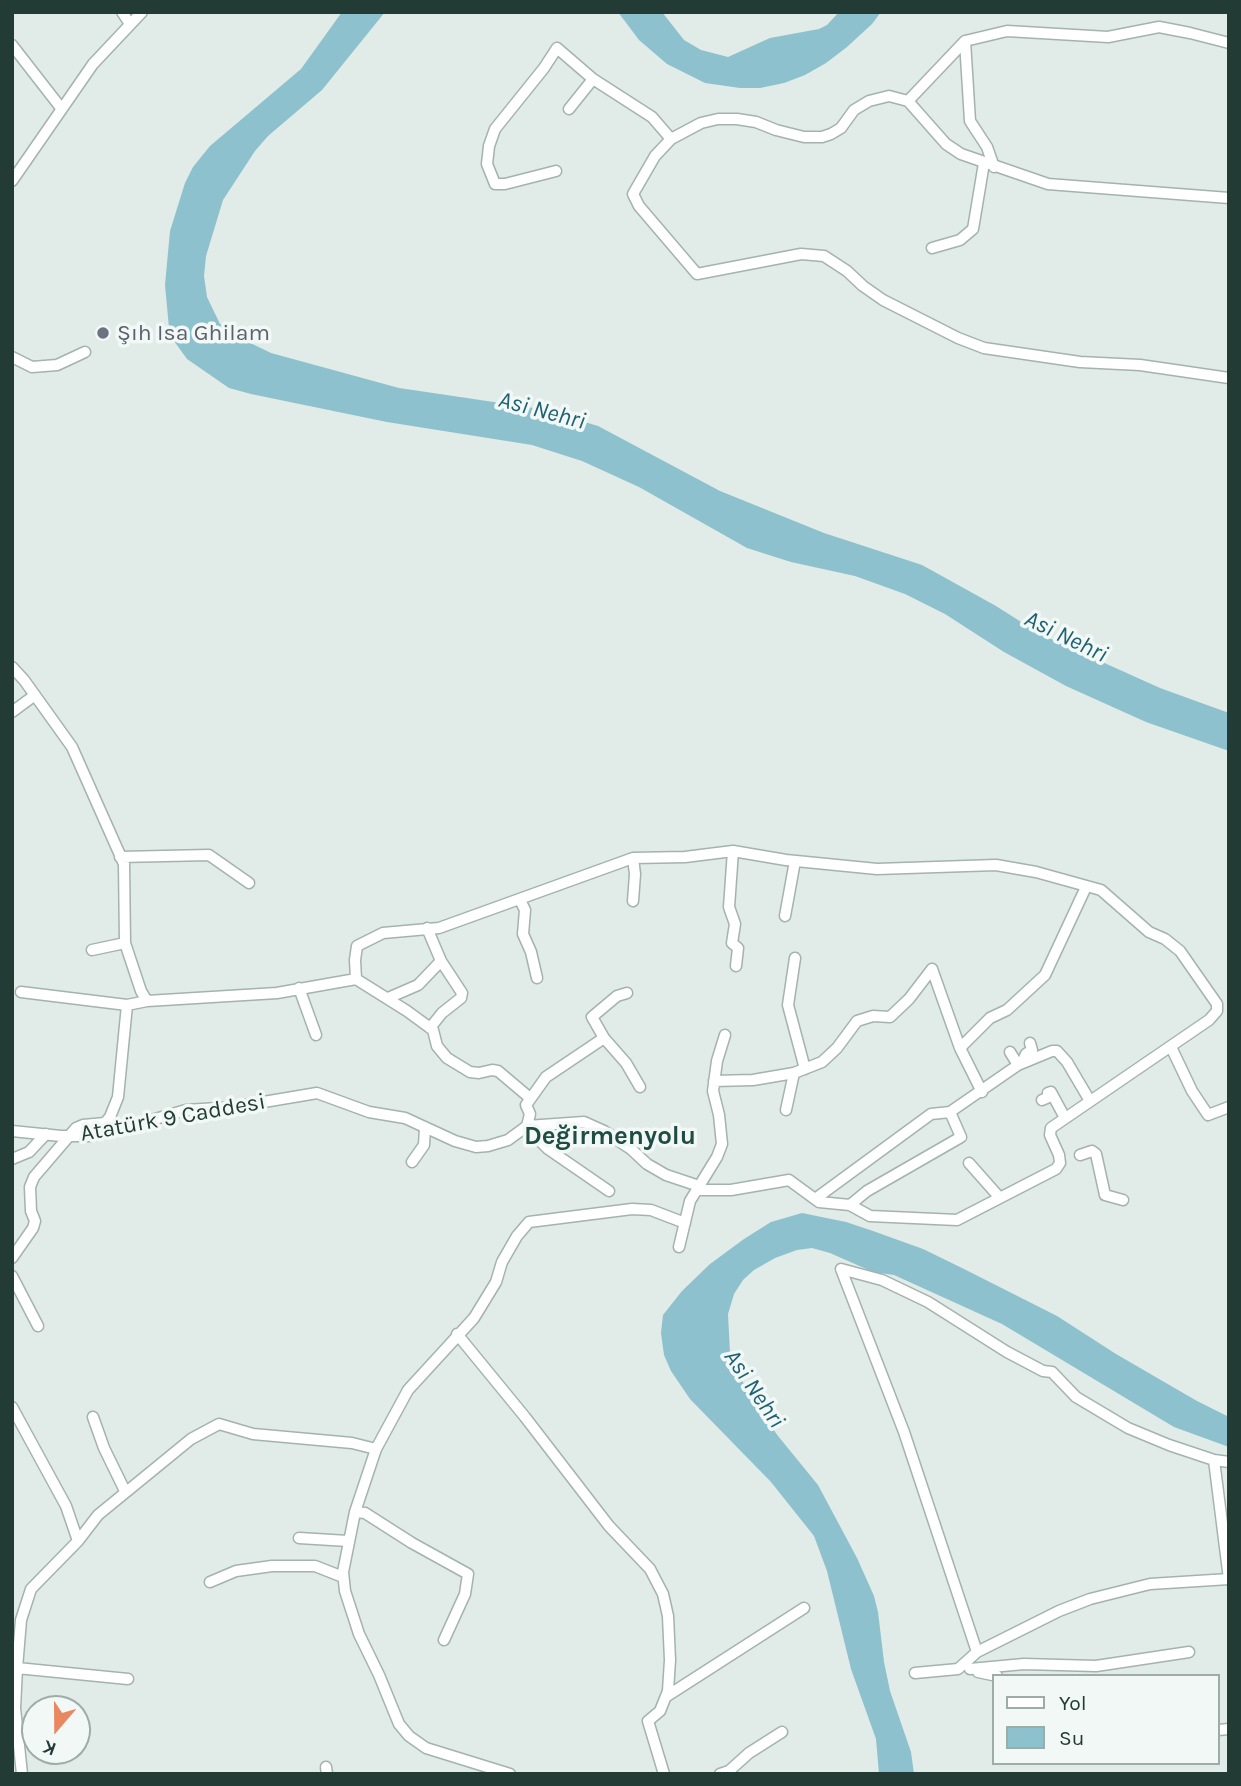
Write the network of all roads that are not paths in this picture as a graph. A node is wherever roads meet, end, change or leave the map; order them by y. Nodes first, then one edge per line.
1 (122, 12) edge
2 (142, 12) edge
3 (130, 24) junction
4 (965, 41) junction
5 (1229, 43) edge
6 (13, 46) edge
7 (593, 79) junction
8 (908, 101) junction
9 (61, 108) junction
10 (569, 109) dead end
11 (671, 139) junction
12 (989, 165) junction
13 (556, 171) dead end
14 (12, 181) edge
15 (1229, 198) edge
16 (932, 248) dead end
17 (85, 352) dead end
18 (12, 356) edge
19 (1229, 378) edge
20 (12, 667) edge
21 (35, 695) junction
22 (12, 712) edge
23 (733, 851) junction
24 (120, 857) junction
25 (633, 858) junction
26 (795, 860) junction
27 (996, 865) junction
28 (994, 878) dead end
29 (249, 883) dead end
30 (1086, 887) junction
31 (520, 900) junction
32 (633, 901) dead end
33 (785, 916) dead end
34 (427, 928) junction
35 (125, 943) junction
36 (92, 950) dead end
37 (795, 958) dead end
38 (441, 961) junction
39 (736, 966) dead end
40 (537, 978) dead end
41 (356, 979) junction
42 (299, 988) junction
43 (21, 992) dead end
44 (627, 993) dead end
45 (388, 998) junction
46 (147, 1001) junction
47 (127, 1005) junction
48 (430, 1028) junction
49 (316, 1035) dead end
50 (725, 1035) dead end
51 (604, 1038) junction
52 (1030, 1043) dead end
53 (1171, 1047) junction
54 (960, 1048) junction
55 (1010, 1052) dead end
56 (1020, 1064) junction
57 (799, 1071) junction
58 (714, 1081) junction
59 (640, 1087) dead end
60 (982, 1092) junction
61 (530, 1098) junction
62 (1042, 1100) dead end
63 (1090, 1101) junction
64 (1229, 1107) edge
65 (786, 1110) dead end
66 (950, 1112) junction
67 (1065, 1118) junction
68 (425, 1126) junction
69 (527, 1126) junction
70 (12, 1130) edge
71 (46, 1134) junction
72 (69, 1136) junction
73 (1080, 1155) dead end
74 (12, 1159) edge
75 (412, 1161) dead end
76 (969, 1163) dead end
77 (698, 1188) junction
78 (609, 1191) dead end
79 (1000, 1198) junction
80 (815, 1199) junction
81 (1123, 1200) dead end
82 (850, 1205) junction
83 (685, 1223) junction
84 (679, 1247) dead end
85 (12, 1258) edge
86 (12, 1276) edge
87 (38, 1326) dead end
88 (457, 1334) junction
89 (12, 1407) edge
90 (93, 1417) dead end
91 (376, 1449) junction
92 (1214, 1460) junction
93 (1229, 1462) edge
94 (125, 1491) junction
95 (355, 1512) junction
96 (299, 1538) dead end
97 (78, 1541) junction
98 (348, 1541) junction
99 (344, 1577) junction
100 (210, 1581) dead end
101 (804, 1608) dead end
102 (444, 1640) dead end
103 (977, 1652) junction
104 (1189, 1652) dead end
105 (969, 1665) junction
106 (17, 1668) junction
107 (915, 1673) dead end
108 (992, 1674) edge
109 (128, 1679) dead end
110 (667, 1696) junction
111 (782, 1732) dead end
112 (22, 1774) edge
113 (510, 1774) edge
114 (664, 1774) edge
115 (720, 1774) edge

1 - 3 street
2 - 3 street
3 - 9 street
4 - 5 street
4 - 8 street
4 - 12 street
6 - 9 street
7 - 10 street
7 - 11 street
7 - 13 street
8 - 11 street
8 - 12 street
9 - 14 street
11 - 19 street
12 - 15 street
12 - 16 street
17 - 18 street
20 - 21 street
21 - 22 street
21 - 24 street
23 - 25 street
23 - 26 street
23 - 39 street
24 - 29 street
24 - 35 street
25 - 31 street
25 - 32 street
26 - 27 street
26 - 33 street
27 - 28 street
27 - 30 street
30 - 53 street
30 - 54 street
31 - 34 street
31 - 40 street
34 - 38 street
34 - 41 street
35 - 36 street
35 - 46 street
37 - 57 street
38 - 45 street
38 - 48 street
41 - 42 street
41 - 45 street
42 - 46 street
42 - 49 street
43 - 47 street
44 - 51 street
45 - 48 street
46 - 47 street
47 - 72 street
48 - 61 street
50 - 58 street
51 - 59 street
51 - 61 street
52 - 56 street
53 - 63 street
53 - 64 street
54 - 57 street
54 - 60 street
55 - 56 street
56 - 60 street
56 - 63 street
57 - 58 street
57 - 65 street
58 - 77 street
60 - 66 street
61 - 69 street
62 - 67 street
63 - 67 street
66 - 80 street
66 - 82 street
67 - 79 street
68 - 69 street, Atatürk 9 Caddesi
68 - 72 street, Atatürk 9 Caddesi
68 - 75 street
69 - 77 street
69 - 78 street
70 - 71 street, Atatürk 9 Caddesi
71 - 72 street, Atatürk 9 Caddesi
71 - 74 street
72 - 85 street
73 - 81 street
76 - 79 street
77 - 80 street
77 - 83 street
79 - 82 street
80 - 82 street
83 - 84 street
83 - 88 street
86 - 87 street
88 - 91 street
88 - 110 street
89 - 97 street
90 - 94 street
91 - 94 street
91 - 95 street
92 - 93 street
92 - 103 street
92 - 103 street
94 - 97 street
95 - 98 street
95 - 102 street
96 - 98 street
97 - 106 street
98 - 99 street
99 - 100 street
99 - 113 street
101 - 110 street
103 - 105 street
104 - 105 street
105 - 107 street
105 - 108 street
106 - 109 street
106 - 112 street
110 - 114 street
111 - 115 street

